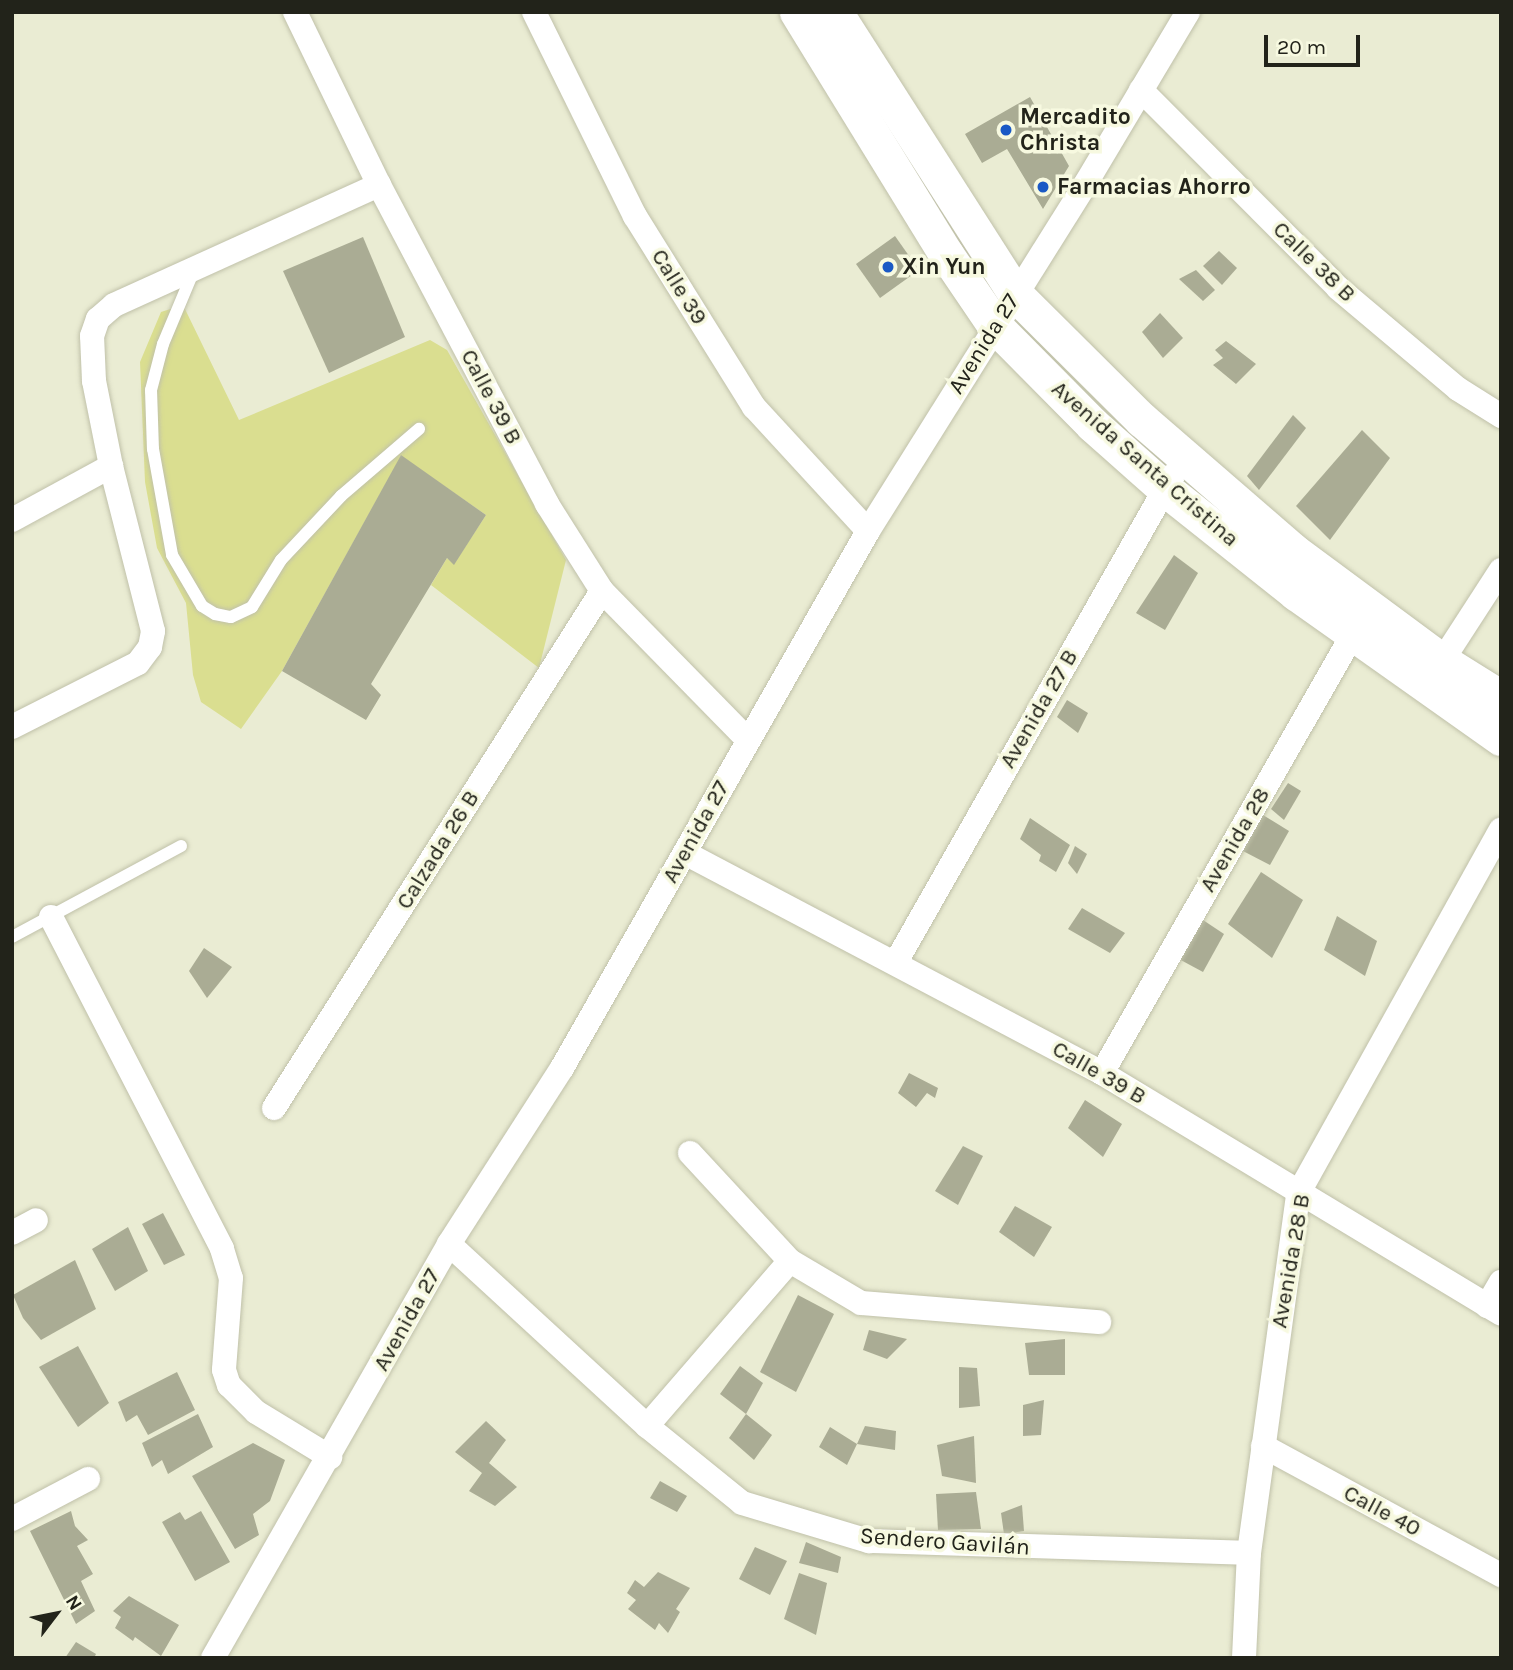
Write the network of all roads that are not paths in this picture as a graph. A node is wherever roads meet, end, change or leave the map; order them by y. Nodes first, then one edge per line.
1 (295, 12) edge
2 (534, 12) edge
3 (797, 12) edge
4 (835, 12) edge
5 (1188, 12) edge
6 (1141, 90) junction
7 (379, 185) junction
8 (194, 269) junction
9 (1016, 295) junction
10 (995, 326) junction
11 (1501, 416) edge
12 (419, 429) dead end
13 (1185, 457) junction
14 (111, 466) junction
15 (1164, 488) junction
16 (12, 520) edge
17 (868, 531) junction
18 (1501, 570) edge
19 (602, 591) junction
20 (1361, 620) junction
21 (1434, 673) junction
22 (1501, 698) edge
23 (12, 727) edge
24 (747, 738) junction
25 (1501, 738) edge
26 (1501, 830) edge
27 (181, 846) dead end
28 (685, 853) junction
29 (51, 917) junction
30 (12, 937) edge
31 (896, 962) junction
32 (1102, 1073) junction
33 (274, 1108) dead end
34 (690, 1153) dead end
35 (1298, 1194) junction
36 (36, 1220) dead end
37 (12, 1233) edge
38 (449, 1244) junction
39 (790, 1261) junction
40 (1501, 1282) edge
41 (1494, 1310) edge
42 (1099, 1322) dead end
43 (647, 1426) junction
44 (1263, 1446) junction
45 (330, 1457) junction
46 (88, 1479) dead end
47 (12, 1519) edge
48 (1248, 1553) junction
49 (1501, 1575) edge
50 (213, 1658) edge
51 (1244, 1658) edge

1 - 7 street, Calle 39 B
2 - 17 street, Calle 39
3 - 10 street, Avenida Santa Cristina
4 - 9 street, Avenida Santa Cristina
5 - 6 street, Avenida 27
6 - 9 street, Avenida 27
6 - 11 street, Calle 38 B
7 - 8 street
7 - 19 street, Calle 39 B
8 - 12 lane
8 - 14 street
9 - 10 street, Avenida 27
9 - 13 street, Avenida Santa Cristina
10 - 15 street, Avenida Santa Cristina
10 - 17 street, Avenida 27
13 - 15 street, Avenida 27 B
13 - 20 street, Avenida Santa Cristina
14 - 16 street
14 - 23 street
15 - 20 street, Avenida Santa Cristina
15 - 31 street, Avenida 27 B
17 - 24 street, Avenida 27
18 - 21 street
19 - 24 street, Calle 39 B
19 - 33 street, Calzada 26 B
20 - 21 street, Avenida Santa Cristina
20 - 32 street, Avenida 28
21 - 22 street, Avenida Santa Cristina
21 - 25 street, Avenida Santa Cristina
24 - 28 street, Avenida 27
26 - 35 street, Avenida 28 B
27 - 29 lane
28 - 31 street, Calle 39 B
28 - 38 street, Avenida 27
29 - 30 lane
29 - 45 street
31 - 32 street, Calle 39 B
32 - 35 street, Calle 39 B
34 - 39 street
35 - 41 street, Calle 39 B
35 - 44 street, Avenida 28 B
36 - 37 street
38 - 43 street, Sendero Gavilán
38 - 45 street, Avenida 27
39 - 42 street
39 - 43 street
40 - 41 street
43 - 48 street, Sendero Gavilán
44 - 48 street, Avenida 28 B
44 - 49 street, Calle 40
45 - 50 street, Avenida 27
46 - 47 street
48 - 51 street, Avenida 28 B

